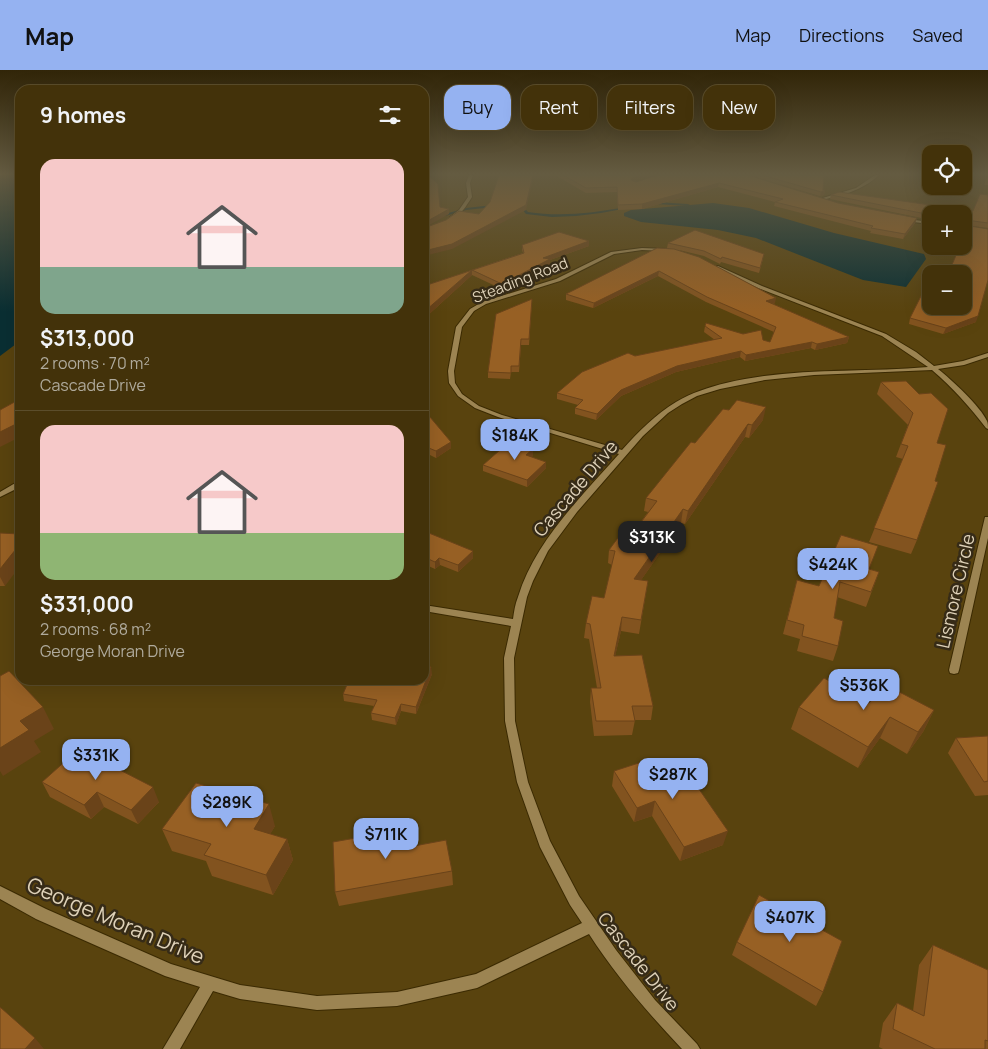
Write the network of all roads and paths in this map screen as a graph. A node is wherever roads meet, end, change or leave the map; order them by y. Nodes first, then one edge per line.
1 (445, 221) edge
2 (442, 223) edge
3 (674, 251) edge
4 (709, 263) edge
5 (988, 355) edge
6 (933, 368) junction
7 (988, 427) edge
8 (625, 453) junction
9 (15, 487) edge
10 (0, 495) edge
11 (988, 519) edge
12 (429, 609) edge
13 (516, 623) junction
14 (954, 670) dead end
15 (0, 892) edge
16 (590, 926) junction
17 (210, 983) junction
18 (172, 1049) edge
19 (692, 1049) edge

1 - 2 street
3 - 8 street, Steading Road
4 - 6 street
5 - 6 street, Cascade Drive
6 - 7 street
6 - 8 street, Cascade Drive
8 - 13 street, Cascade Drive
9 - 10 street
11 - 14 street, Lismore Circle
12 - 13 street
13 - 16 street, Cascade Drive
15 - 17 street, George Moran Drive
16 - 17 street, George Moran Drive
16 - 19 street, Cascade Drive
17 - 18 street

